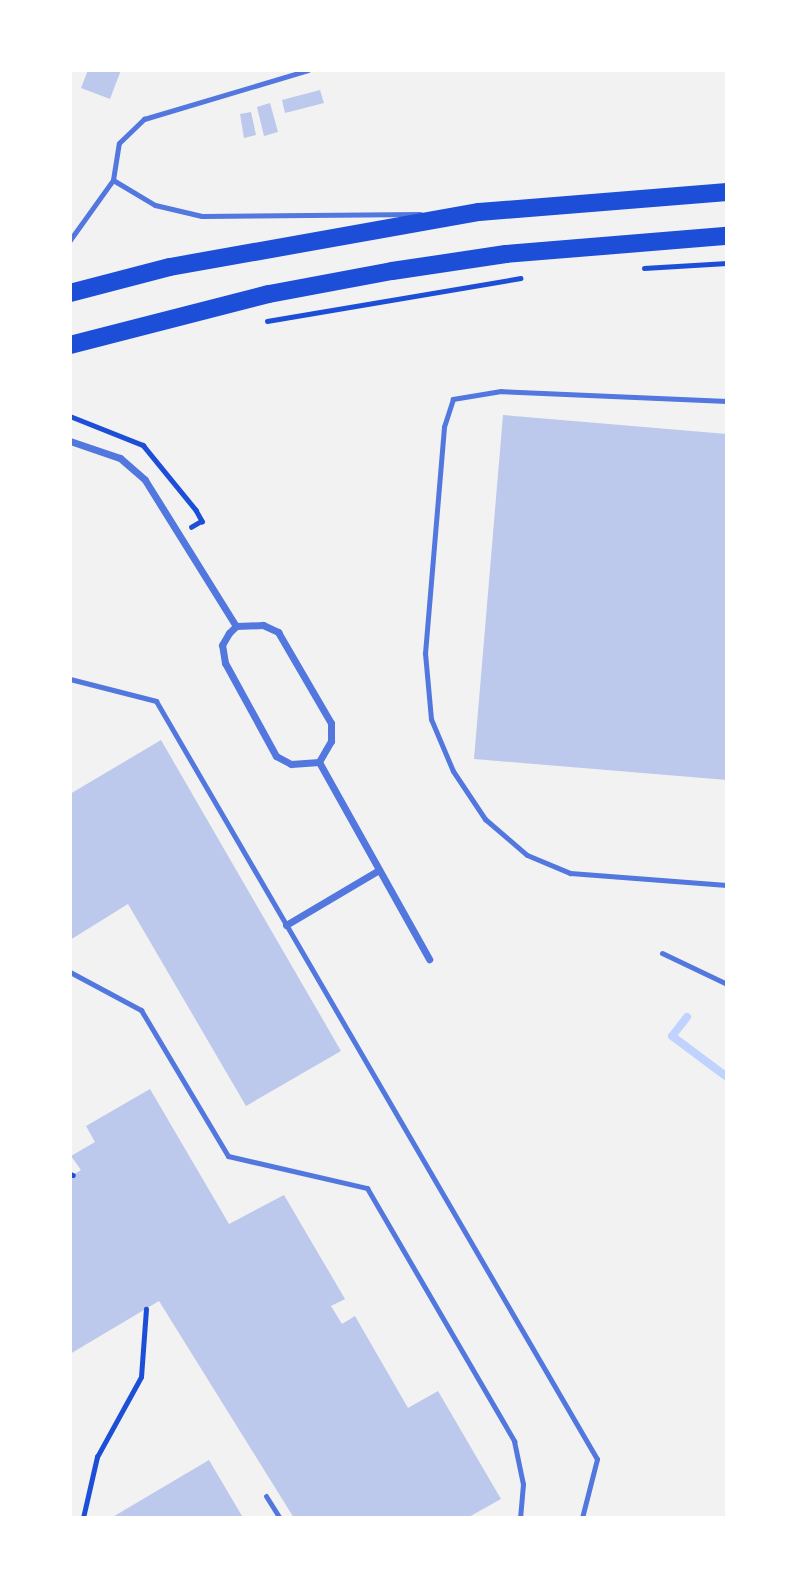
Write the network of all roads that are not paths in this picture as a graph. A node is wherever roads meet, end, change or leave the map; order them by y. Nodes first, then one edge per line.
1 (308, 70) edge
2 (113, 180) junction
3 (727, 192) edge
4 (479, 212) junction
5 (727, 236) edge
6 (70, 240) edge
7 (70, 293) edge
8 (70, 345) edge
9 (727, 401) edge
10 (70, 440) edge
11 (236, 626) junction
12 (70, 679) edge
13 (319, 762) junction
14 (379, 870) junction
15 (727, 885) edge
16 (286, 925) junction
17 (662, 953) dead end
18 (429, 959) dead end
19 (70, 972) edge
20 (727, 984) edge
21 (266, 1496) dead end
22 (280, 1518) edge
23 (520, 1518) edge
24 (582, 1518) edge

1 - 2 lane
2 - 4 lane
2 - 6 lane
3 - 4 main road
4 - 7 main road
5 - 8 main road
9 - 15 lane
10 - 11 street
11 - 13 street
11 - 13 street
12 - 16 lane
13 - 14 street
14 - 16 street
14 - 18 street
16 - 24 lane
17 - 20 lane
19 - 23 lane
21 - 22 lane

